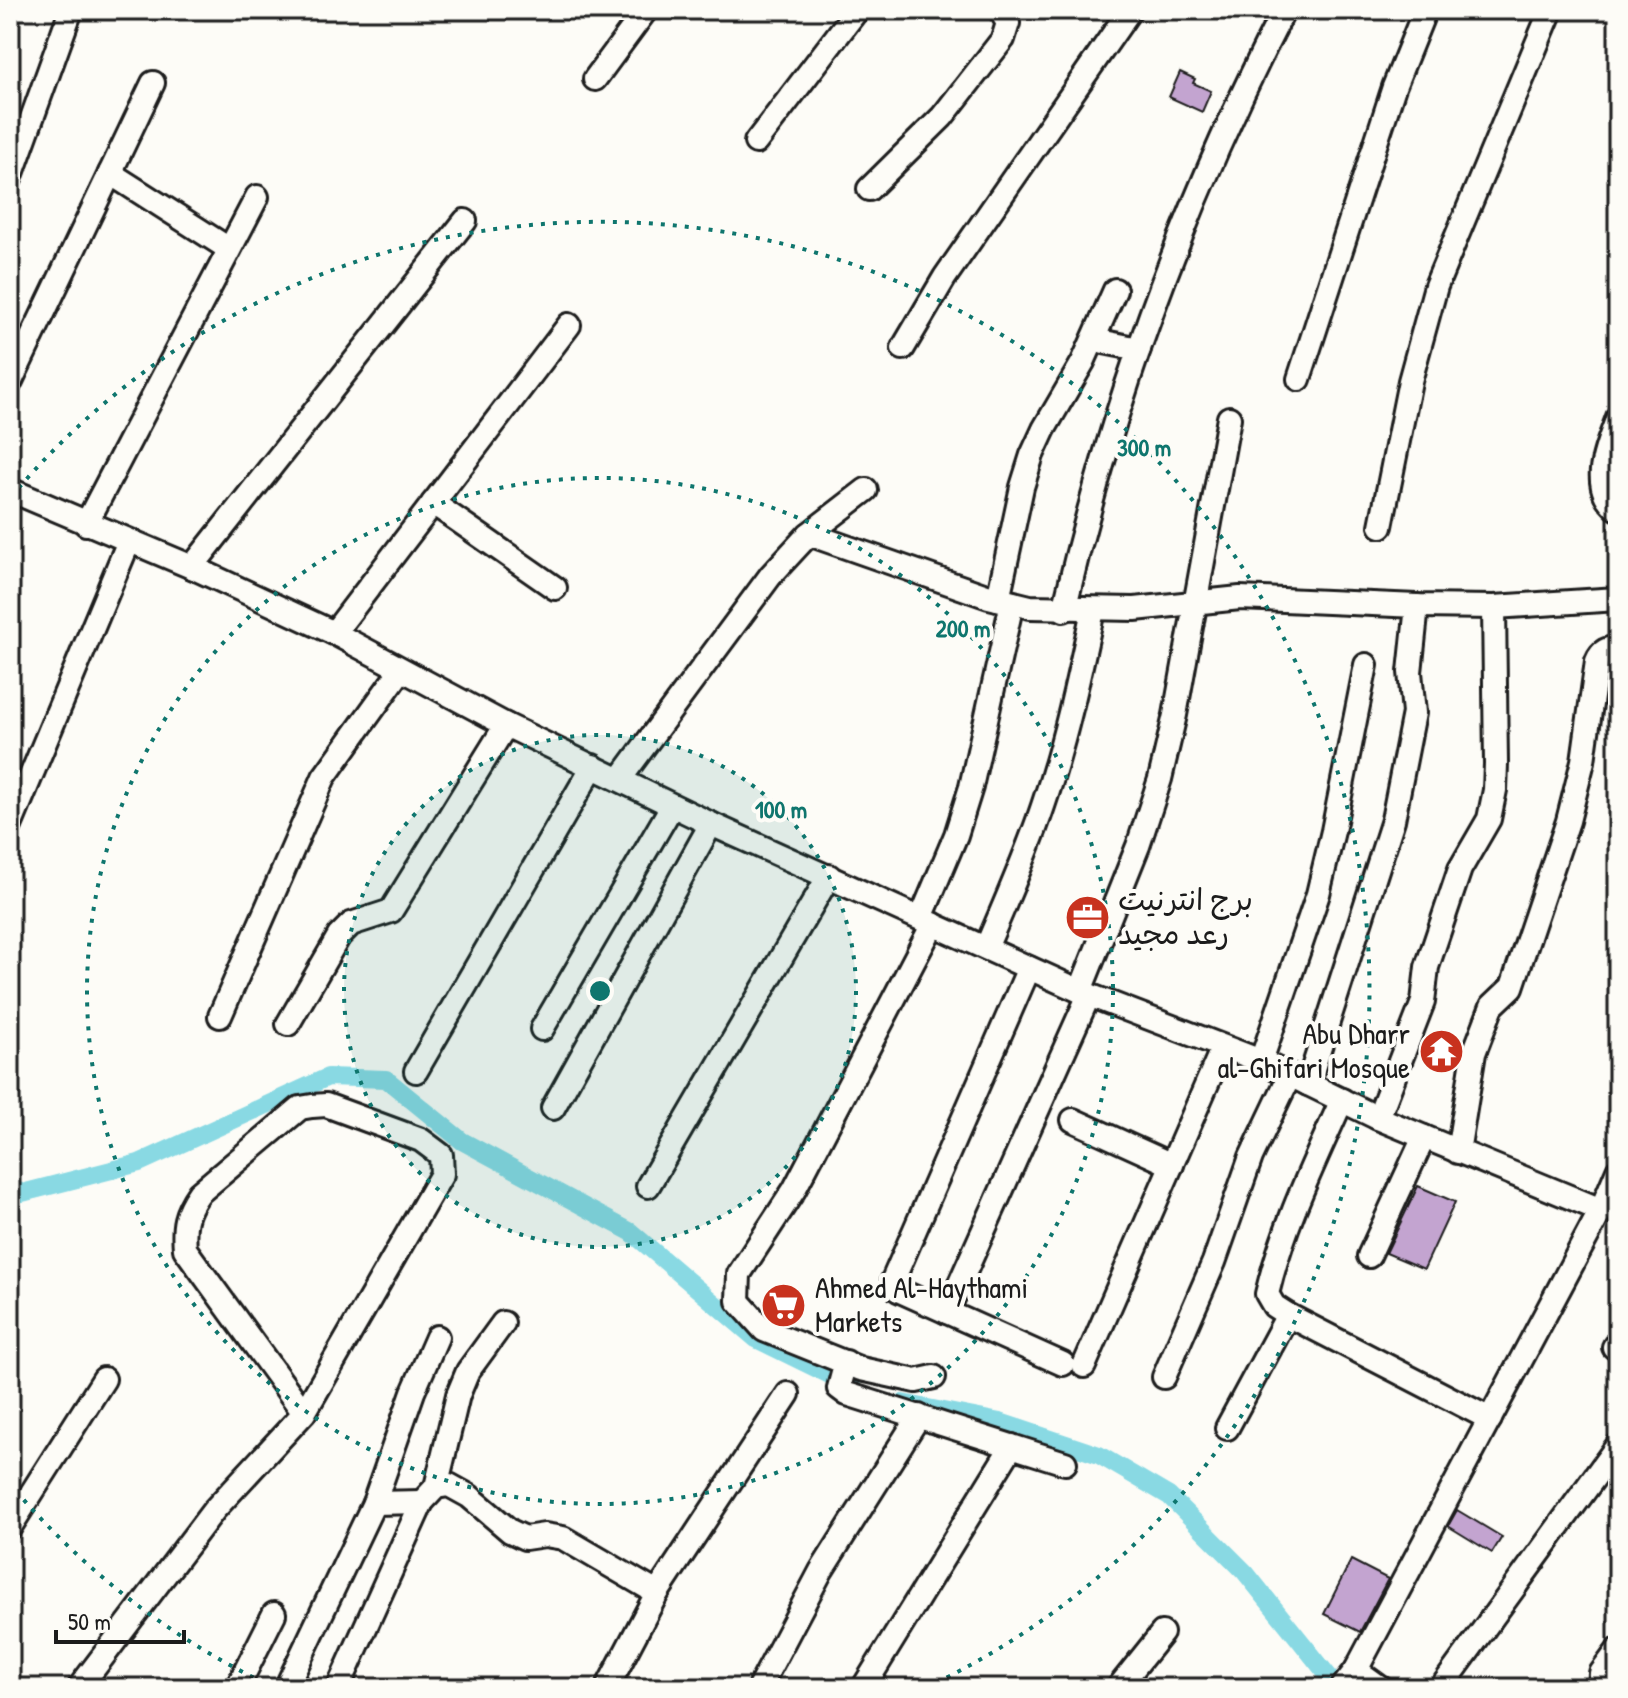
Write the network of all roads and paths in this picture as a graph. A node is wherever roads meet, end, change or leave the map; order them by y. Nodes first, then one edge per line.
1 (71, 10) edge
2 (646, 10) edge
3 (857, 10) edge
4 (1000, 10) edge
5 (1130, 10) edge
6 (1284, 10) edge
7 (1425, 10) edge
8 (1551, 10) edge
9 (595, 79) dead end
10 (153, 83) dead end
11 (756, 142) dead end
12 (110, 173) junction
13 (10, 179) edge
14 (869, 189) dead end
15 (257, 197) dead end
16 (465, 221) dead end
17 (229, 249) junction
18 (1115, 290) dead end
19 (569, 325) dead end
20 (1094, 340) junction
21 (903, 348) dead end
22 (1139, 349) junction
23 (1299, 379) dead end
24 (10, 383) edge
25 (1618, 417) edge
26 (1229, 418) dead end
27 (10, 490) edge
28 (866, 490) dead end
29 (433, 503) junction
30 (1618, 509) edge
31 (86, 524) junction
32 (1381, 526) dead end
33 (809, 534) junction
34 (129, 541) junction
35 (192, 567) junction
36 (555, 588) dead end
37 (1618, 599) edge
38 (1005, 601) junction
39 (1195, 601) junction
40 (1417, 606) junction
41 (1494, 607) junction
42 (1064, 610) junction
43 (1093, 610) junction
44 (334, 633) junction
45 (1618, 649) edge
46 (1366, 665) dead end
47 (401, 670) junction
48 (506, 725) junction
49 (593, 766) junction
50 (620, 779) junction
51 (672, 806) junction
52 (711, 824) junction
53 (10, 826) edge
54 (829, 876) junction
55 (927, 921) junction
56 (986, 948) junction
57 (1029, 968) junction
58 (1085, 993) junction
59 (220, 1016) dead end
60 (288, 1024) dead end
61 (542, 1029) dead end
62 (1223, 1047) junction
63 (1261, 1061) junction
64 (416, 1071) dead end
65 (1299, 1079) junction
66 (1342, 1100) junction
67 (553, 1108) dead end
68 (1378, 1118) junction
69 (1073, 1120) dead end
70 (1424, 1137) junction
71 (1458, 1152) junction
72 (1172, 1165) junction
73 (1618, 1170) edge
74 (648, 1186) dead end
75 (1601, 1210) junction
76 (1369, 1256) dead end
77 (947, 1312) junction
78 (1288, 1315) junction
79 (503, 1323) dead end
80 (437, 1337) dead end
81 (846, 1362) junction
82 (934, 1377) dead end
83 (1164, 1377) dead end
84 (104, 1379) dead end
85 (788, 1394) dead end
86 (304, 1413) junction
87 (919, 1416) junction
88 (1490, 1419) junction
89 (1227, 1428) dead end
90 (1618, 1445) edge
91 (1012, 1446) junction
92 (1065, 1463) dead end
93 (429, 1494) junction
94 (374, 1503) junction
95 (10, 1527) edge
96 (657, 1593) junction
97 (274, 1614) dead end
98 (1162, 1633) dead end
99 (1618, 1650) edge
100 (1356, 1670) junction
101 (79, 1688) edge
102 (237, 1688) edge
103 (286, 1688) edge
104 (338, 1688) edge
105 (607, 1688) edge
106 (759, 1688) edge
107 (863, 1688) edge
108 (1118, 1688) edge
109 (1342, 1688) edge
110 (1381, 1688) edge
111 (1441, 1688) edge
112 (1600, 1688) edge

1 - 13 street
2 - 9 street
3 - 11 street
4 - 14 street
5 - 21 street
6 - 22 street
7 - 23 street
8 - 32 street
10 - 12 street
12 - 17 street
12 - 24 street
15 - 17 street
16 - 35 street
17 - 31 street
18 - 20 street
19 - 29 street
20 - 22 street
20 - 38 street
22 - 42 street
25 - 30 street
26 - 39 street
27 - 31 street
28 - 33 street
29 - 36 street
29 - 44 street
31 - 34 street
33 - 38 street
33 - 50 street
34 - 35 street
34 - 53 street
35 - 44 street
37 - 41 street
38 - 42 street
38 - 55 street
39 - 40 street
39 - 43 street
39 - 58 street
40 - 41 street
40 - 65 street
41 - 68 street
42 - 43 street
43 - 56 street
44 - 47 street
45 - 71 street
46 - 63 street
47 - 48 street
47 - 59 street
48 - 49 street
48 - 60 street
49 - 50 street
49 - 64 street
50 - 51 street
51 - 52 street
51 - 61 street
52 - 54 street
52 - 67 street
54 - 55 street
54 - 74 street
55 - 56 street
55 - 81 street
56 - 57 street
57 - 58 street
57 - 77 street
58 - 62 street
58 - 77 street
62 - 63 street
62 - 72 street
63 - 65 street
65 - 66 street
65 - 83 street
66 - 68 street
66 - 78 street
68 - 70 street
69 - 72 street
70 - 71 street
70 - 76 street
71 - 75 street
72 - 77 street
73 - 75 street
75 - 88 street
78 - 88 street
78 - 89 street
79 - 93 street
80 - 94 street
81 - 82 street
81 - 87 street
84 - 95 street
85 - 96 street
86 - 86 street
86 - 101 street
87 - 91 street
87 - 106 street
88 - 100 street
90 - 111 street
91 - 92 street
91 - 107 street
93 - 94 street
93 - 96 street
93 - 104 street
94 - 103 street
96 - 105 street
97 - 102 street
98 - 108 street
99 - 112 street
100 - 109 street
100 - 110 street

